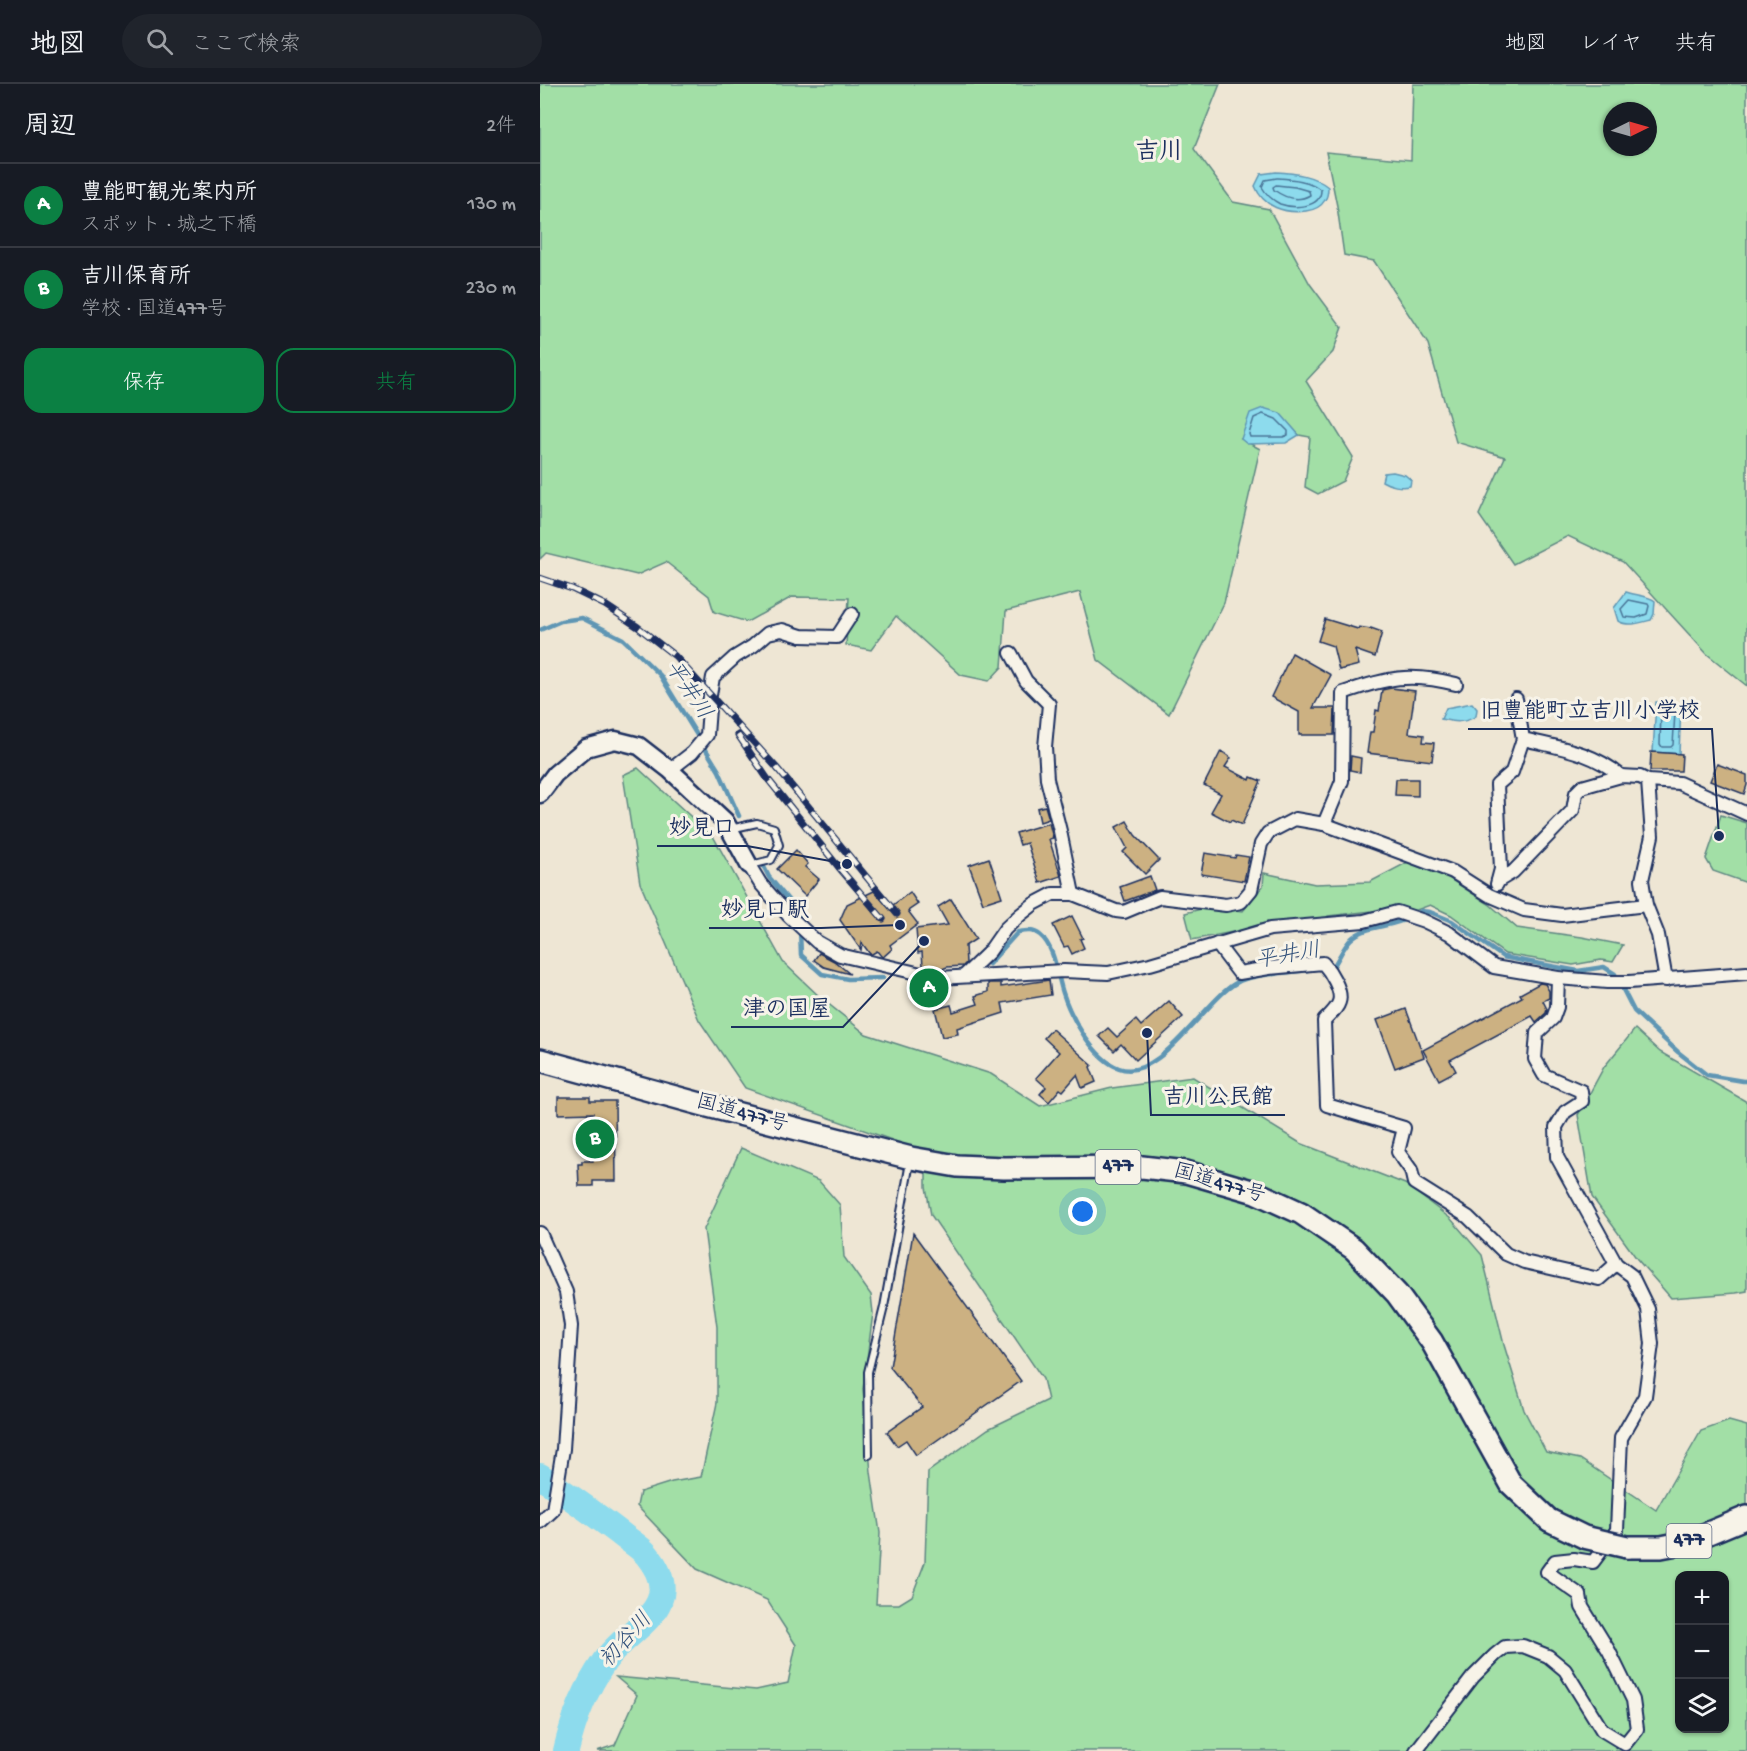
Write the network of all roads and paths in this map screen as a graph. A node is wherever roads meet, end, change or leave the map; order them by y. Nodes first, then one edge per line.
1 (852, 614) dead end
2 (1011, 653) dead end
3 (1456, 684) dead end
4 (1516, 699) dead end
5 (1523, 739) junction
6 (670, 770) junction
7 (1621, 776) junction
8 (1648, 781) junction
9 (540, 794) edge
10 (1747, 814) edge
11 (1324, 824) junction
12 (730, 829) junction
13 (749, 865) junction
14 (1498, 881) junction
15 (1073, 894) junction
16 (1489, 895) junction
17 (1646, 906) junction
18 (1217, 944) junction
19 (1747, 973) edge
20 (964, 976) junction
21 (1558, 978) junction
22 (1665, 980) junction
23 (540, 1060) edge
24 (910, 1158) junction
25 (540, 1233) edge
26 (1616, 1264) junction
27 (869, 1455) dead end
28 (1747, 1517) edge
29 (540, 1522) edge
30 (1416, 1751) edge

1 - 6 street
2 - 15 street
3 - 11 street
4 - 5 street
5 - 7 street
5 - 14 street
6 - 9 street
6 - 12 street
7 - 8 street
7 - 14 street
8 - 10 street
8 - 17 street
11 - 15 street
11 - 16 street
12 - 13 street
12 - 13 lane
13 - 20 street
14 - 16 street
15 - 20 street
16 - 17 street
17 - 22 street
18 - 20 street
18 - 21 street
18 - 26 street
19 - 22 street
21 - 22 street
21 - 26 street
23 - 24 highway, 国道477号 / 477
24 - 27 lane
24 - 28 highway, 国道477号 / 477, bridge
25 - 29 street
26 - 30 street

